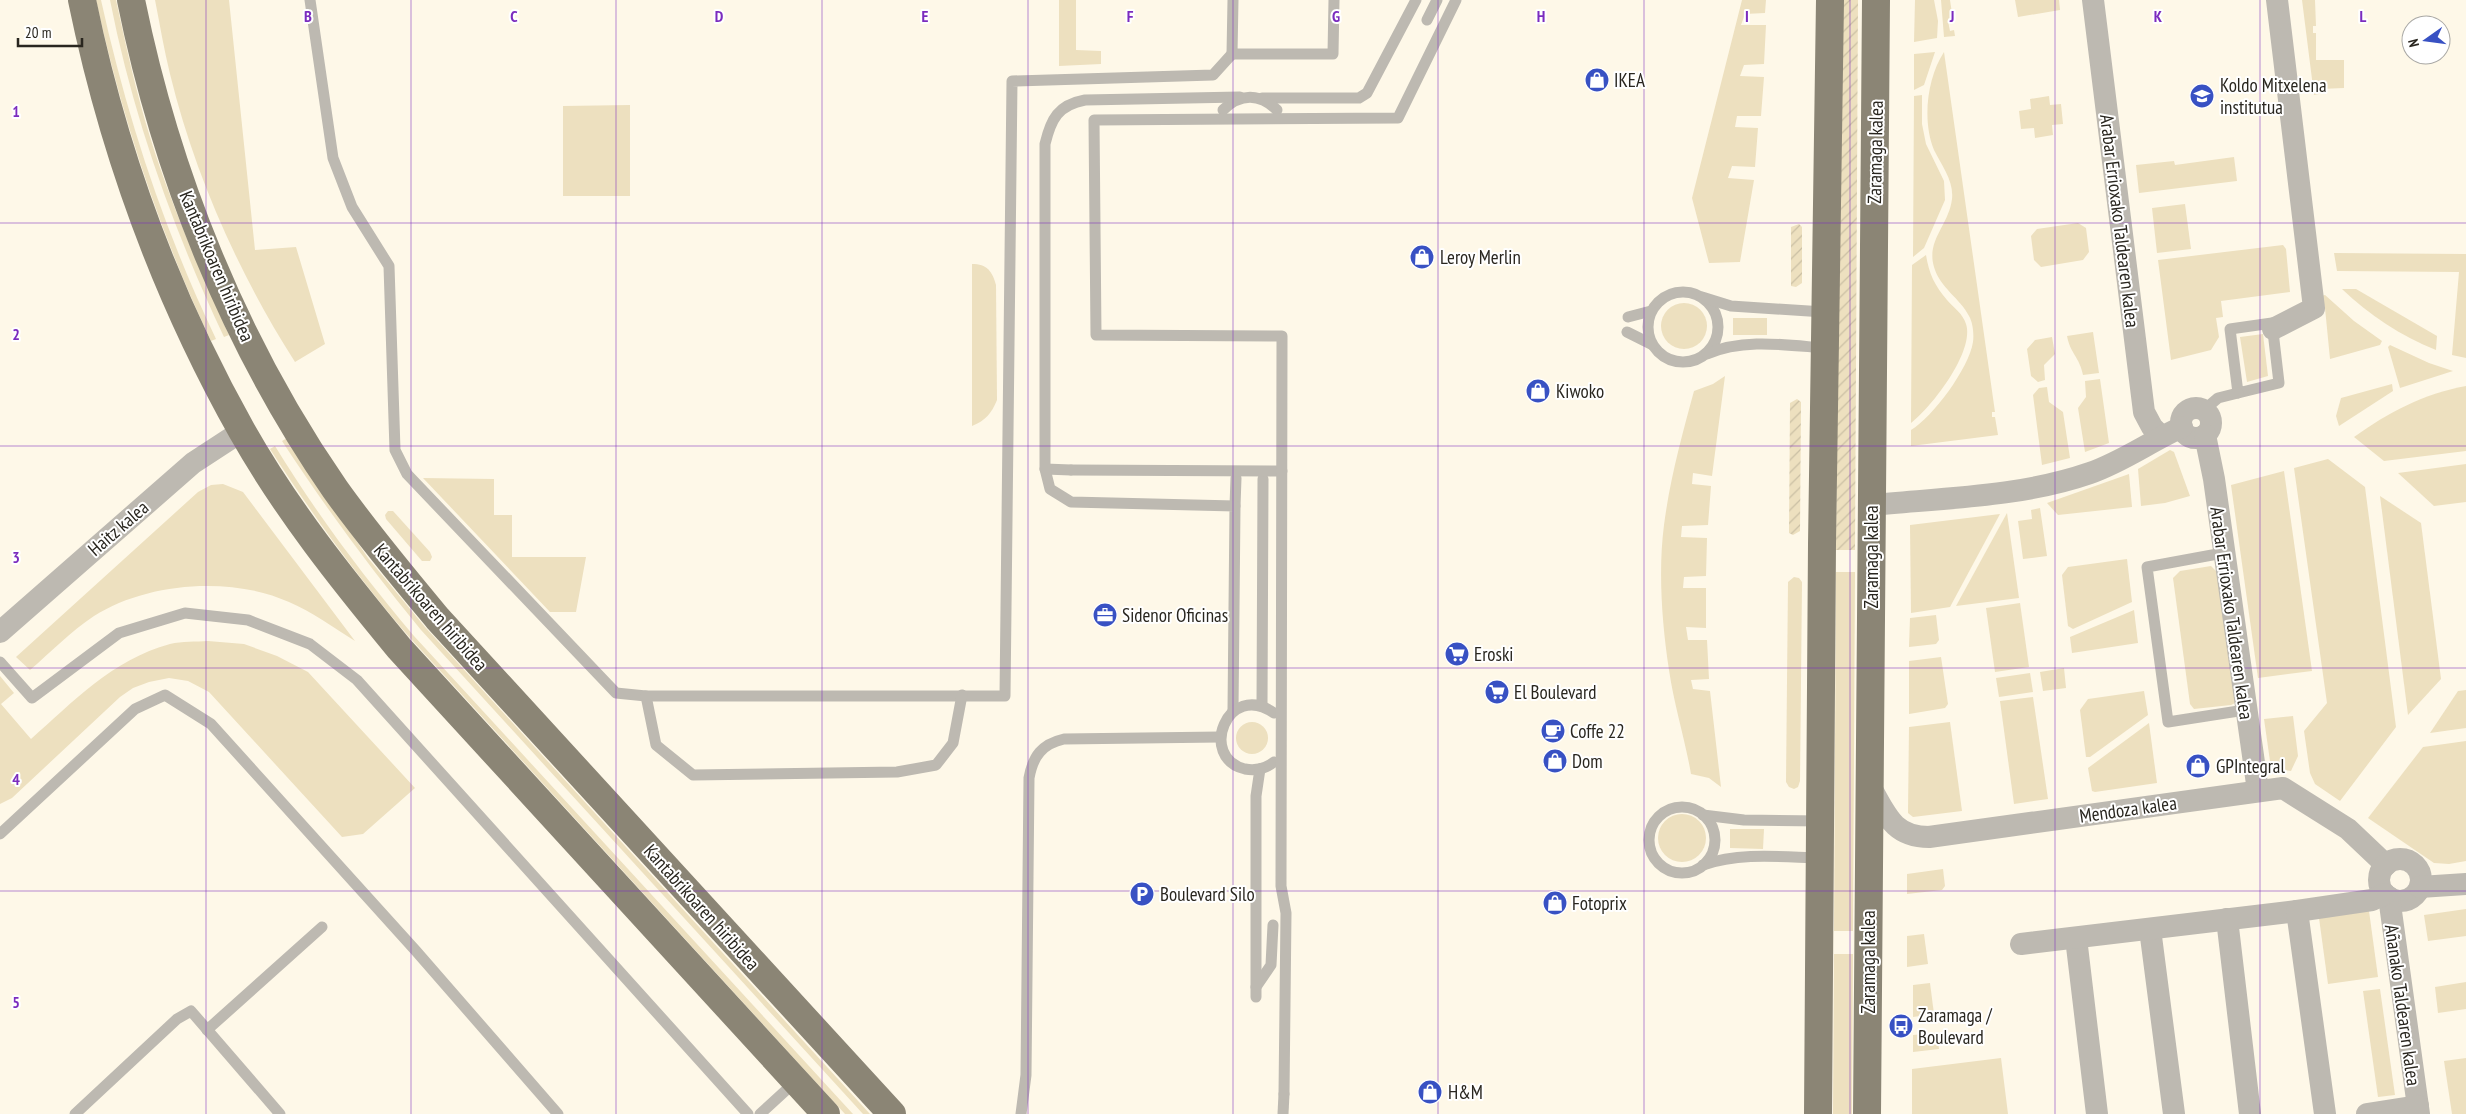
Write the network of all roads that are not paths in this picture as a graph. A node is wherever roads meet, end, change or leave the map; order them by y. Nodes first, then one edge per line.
1 (82, 0) edge
2 (131, 0) edge
3 (310, 0) edge
4 (1233, 0) edge
5 (1334, 0) edge
6 (1416, 0) edge
7 (1437, 0) edge
8 (1456, 0) edge
9 (1816, 0) edge
10 (1830, 0) edge
11 (1876, 0) edge
12 (2093, 0) edge
13 (2277, 0) edge
14 (1427, 20) dead end
15 (1232, 54) junction
16 (1240, 97) junction
17 (1262, 98) junction
18 (1223, 110) dead end
19 (1277, 110) dead end
20 (1826, 166) junction
21 (1701, 297) junction
22 (1651, 311) junction
23 (1824, 312) junction
24 (1628, 317) dead end
25 (2273, 329) junction
26 (1627, 332) dead end
27 (1651, 344) junction
28 (1824, 348) junction
29 (1704, 356) junction
30 (2238, 393) junction
31 (2204, 410) junction
32 (2182, 426) junction
33 (242, 431) junction
34 (2205, 435) junction
35 (2161, 436) junction
36 (1045, 469) junction
37 (1282, 472) junction
38 (1236, 478) dead end
39 (1263, 479) dead end
40 (1871, 505) junction
41 (1235, 506) junction
42 (2224, 553) junction
43 (0, 632) edge
44 (0, 662) edge
45 (962, 695) junction
46 (646, 696) junction
47 (1262, 706) junction
48 (2245, 710) junction
49 (1233, 711) junction
50 (1274, 713) dead end
51 (1220, 737) junction
52 (1274, 762) dead end
53 (1260, 769) junction
54 (1870, 786) junction
55 (2258, 791) junction
56 (1703, 815) junction
57 (1821, 821) junction
58 (0, 834) edge
59 (1820, 858) junction
60 (1703, 865) junction
61 (2386, 865) junction
62 (2466, 884) edge
63 (2420, 887) junction
64 (2387, 895) junction
65 (2296, 911) junction
66 (2227, 919) junction
67 (1273, 925) dead end
68 (322, 927) dead end
69 (2150, 929) junction
70 (2076, 938) junction
71 (2021, 944) dead end
72 (207, 1030) junction
73 (795, 1082) junction
74 (2418, 1110) edge
75 (823, 1113) edge
76 (75, 1114) edge
77 (280, 1114) edge
78 (558, 1114) edge
79 (748, 1114) edge
80 (760, 1114) edge
81 (892, 1114) edge
82 (1021, 1114) edge
83 (1284, 1114) edge
84 (1818, 1114) edge
85 (1867, 1114) edge
86 (2097, 1114) edge
87 (2174, 1114) edge
88 (2250, 1114) edge
89 (2325, 1114) edge
90 (2367, 1114) edge

1 - 33 main road
2 - 81 main road, Kantabrikoaren hiribidea
3 - 46 lane
4 - 15 lane
5 - 15 lane
6 - 17 lane
7 - 14 lane
8 - 37 lane, bridge
9 - 20 street
10 - 20 main road
11 - 40 main road, Zaramaga kalea
12 - 35 street, Arabar Errioxako Taldearen kalea
13 - 25 street
15 - 45 lane
16 - 17 lane
16 - 18 lane
16 - 36 lane
17 - 19 lane
20 - 23 main road
21 - 22 lane
21 - 23 lane
21 - 29 lane
22 - 24 lane
22 - 27 lane
23 - 28 main road
25 - 30 lane
25 - 30 lane
26 - 27 lane
27 - 29 lane
28 - 29 lane
28 - 57 main road
30 - 31 lane
31 - 32 street
31 - 34 street
32 - 34 street
32 - 35 street
33 - 43 street, Haitz kalea
33 - 73 main road
34 - 42 street, Arabar Errioxako Taldearen kalea
35 - 40 street
36 - 37 lane, bridge
36 - 41 lane
37 - 83 lane, bridge
38 - 41 lane
39 - 47 lane
40 - 54 main road, Zaramaga kalea
41 - 49 lane
42 - 48 street, Arabar Errioxako Taldearen kalea
42 - 48 lane
44 - 79 lane
45 - 46 lane
45 - 46 lane
47 - 49 lane
47 - 50 lane
48 - 55 street, Arabar Errioxako Taldearen kalea
49 - 51 lane
51 - 53 lane
51 - 82 lane
52 - 53 lane
53 - 67 lane
54 - 55 street, Mendoza kalea
54 - 85 main road, Zaramaga kalea
55 - 61 street, Mendoza kalea
56 - 57 lane
56 - 60 lane
56 - 60 lane
57 - 59 main road
58 - 78 lane
59 - 60 lane
59 - 84 main road
61 - 63 street
61 - 64 street
62 - 63 street
63 - 64 street
64 - 65 street
64 - 74 street, Añanako Taldearen kalea
65 - 66 street
65 - 89 street
66 - 69 street
66 - 88 street
68 - 72 lane
69 - 70 street
69 - 87 street
70 - 71 street
70 - 86 street
72 - 76 lane
72 - 77 lane
73 - 75 main road
73 - 80 lane
74 - 90 street

